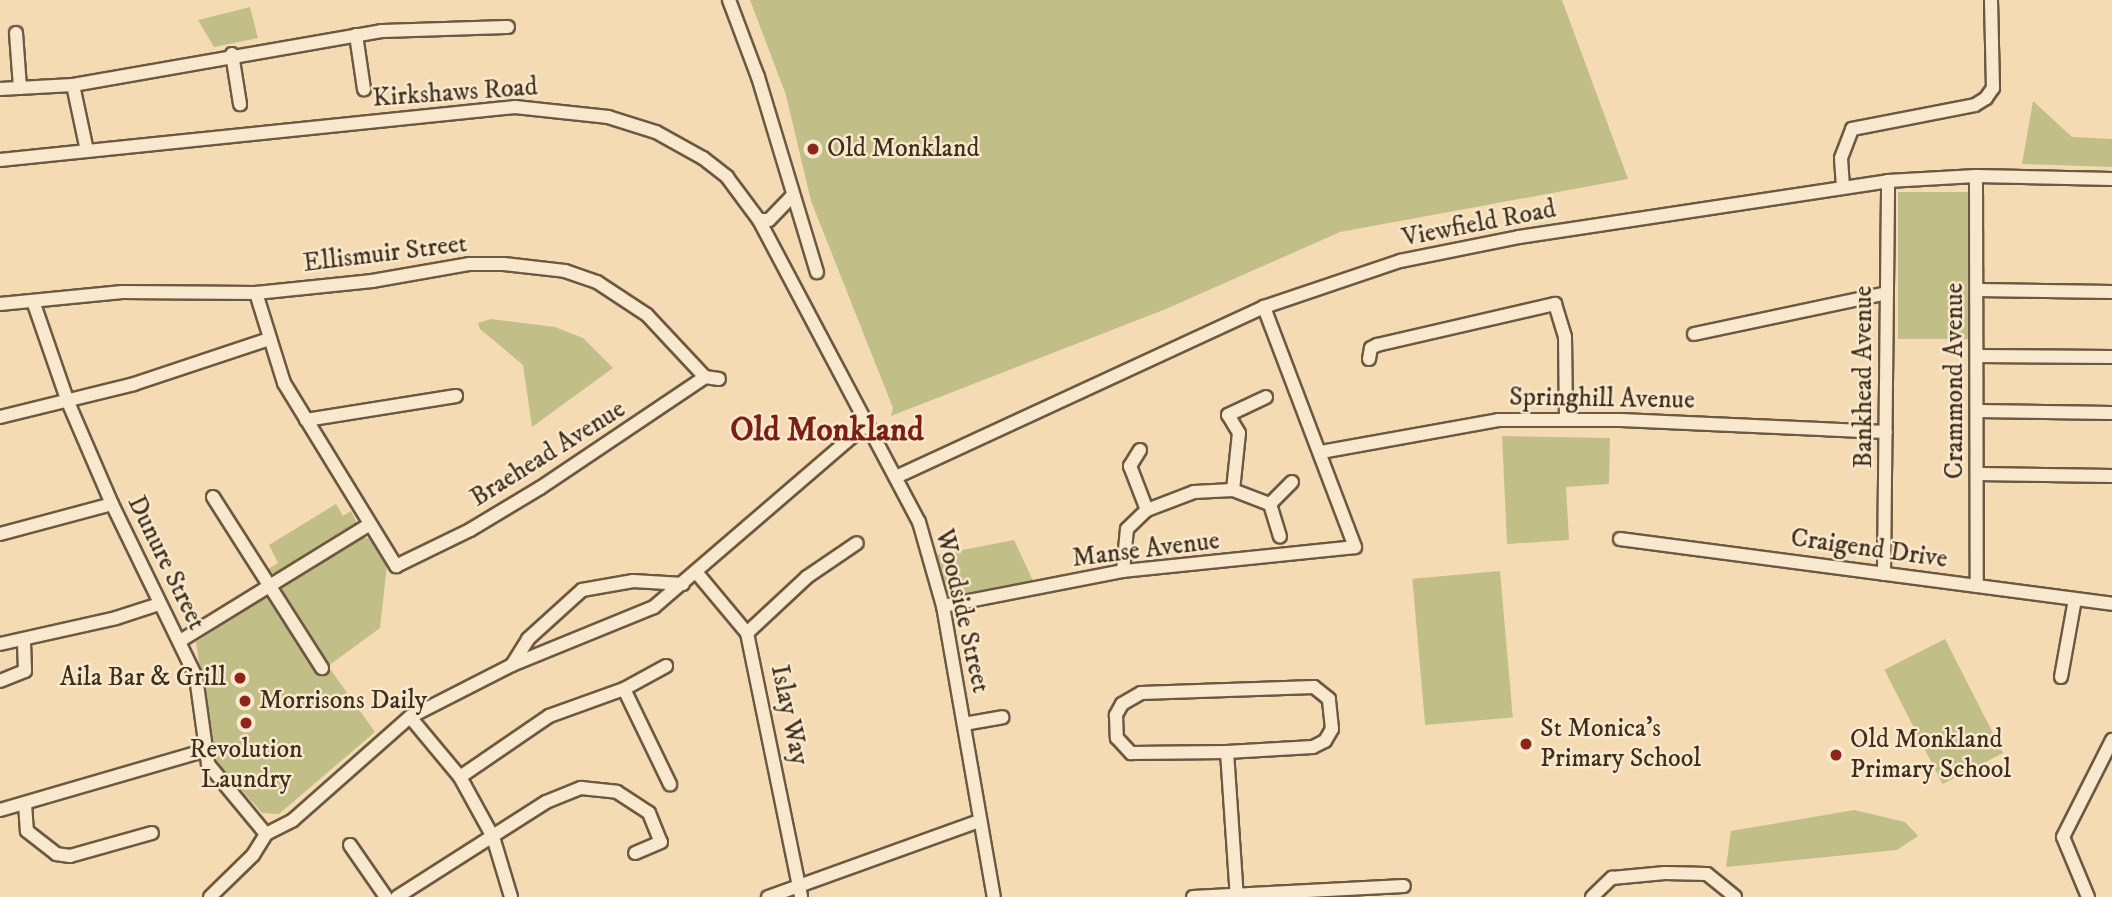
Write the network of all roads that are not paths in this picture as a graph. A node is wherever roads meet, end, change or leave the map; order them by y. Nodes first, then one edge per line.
1 (729, 0) edge
2 (1991, 0) edge
3 (508, 27) dead end
4 (16, 33) dead end
5 (356, 35) junction
6 (232, 54) junction
7 (73, 85) junction
8 (20, 88) junction
9 (0, 89) edge
10 (364, 89) dead end
11 (240, 104) dead end
12 (86, 151) junction
13 (0, 160) edge
14 (1976, 176) junction
15 (2112, 179) edge
16 (1888, 181) junction
17 (1843, 187) junction
18 (791, 197) junction
19 (759, 220) junction
20 (817, 272) dead end
21 (1978, 290) junction
22 (2112, 292) edge
23 (256, 293) junction
24 (1887, 293) junction
25 (33, 301) junction
26 (0, 304) edge
27 (1264, 307) junction
28 (813, 325) joint
29 (1694, 334) dead end
30 (269, 339) junction
31 (1978, 356) junction
32 (2112, 357) edge
33 (1369, 359) dead end
34 (705, 377) junction
35 (719, 379) dead end
36 (456, 396) dead end
37 (1266, 397) dead end
38 (68, 402) junction
39 (1978, 411) junction
40 (2112, 413) edge
41 (0, 417) edge
42 (1566, 419) junction
43 (306, 421) junction
44 (867, 424) junction
45 (1886, 432) junction
46 (1140, 450) dead end
47 (1321, 452) junction
48 (1978, 474) junction
49 (2112, 476) edge
50 (896, 477) junction
51 (1292, 482) dead end
52 (1233, 490) junction
53 (213, 497) dead end
54 (111, 504) junction
55 (1270, 504) junction
56 (1147, 510) junction
57 (370, 524) junction
58 (0, 534) edge
59 (1280, 536) dead end
60 (1620, 539) dead end
61 (857, 543) dead end
62 (1124, 571) junction
63 (696, 572) junction
64 (1884, 574) junction
65 (683, 584) junction
66 (1976, 586) junction
67 (269, 589) junction
68 (2075, 599) junction
69 (159, 604) junction
70 (2112, 604) edge
71 (943, 606) junction
72 (747, 633) junction
73 (24, 640) junction
74 (180, 641) junction
75 (0, 645) edge
76 (512, 664) junction
77 (666, 666) dead end
78 (322, 668) dead end
79 (2061, 677) dead end
80 (0, 681) edge
81 (624, 689) junction
82 (410, 717) junction
83 (1002, 717) dead end
84 (964, 724) junction
85 (2112, 740) edge
86 (203, 751) junction
87 (1227, 752) junction
88 (460, 777) junction
89 (670, 784) dead end
90 (25, 804) junction
91 (0, 810) edge
92 (979, 821) junction
93 (152, 833) dead end
94 (266, 834) junction
95 (494, 837) junction
96 (350, 845) dead end
97 (635, 853) dead end
98 (1404, 886) dead end
99 (798, 891) edge
100 (1237, 896) edge
101 (210, 897) edge
102 (386, 897) edge
103 (397, 897) edge
104 (511, 897) edge
105 (768, 897) edge
106 (994, 897) edge
107 (1193, 897) edge
108 (1592, 897) edge
109 (1735, 897) edge
110 (2088, 897) edge

1 - 18 street
2 - 17 street
3 - 5 street
4 - 8 street
5 - 6 street
5 - 10 street
6 - 7 street
6 - 11 street
7 - 8 street
7 - 12 street
8 - 9 street
12 - 13 street, Kirkshaws Road
12 - 19 street, Kirkshaws Road
14 - 15 street, Viewfield Road
14 - 16 street, Viewfield Road
14 - 21 street, Crammond Avenue
16 - 17 street, Viewfield Road
16 - 24 street, Bankhead Avenue
17 - 27 street, Viewfield Road
18 - 19 street
18 - 20 street
19 - 28 street, Kirkshaws Road
21 - 22 street
21 - 31 street, Crammond Avenue
23 - 25 street, Ellismuir Street
23 - 30 street
23 - 34 street, Ellismuir Street
24 - 29 street
24 - 45 street, Bankhead Avenue
25 - 26 street, Ellismuir Street
25 - 38 street, Dunure Street
27 - 47 street
27 - 50 street, Viewfield Road
28 - 44 street, Woodside Street
30 - 38 street
30 - 43 street
31 - 32 street
31 - 39 street, Crammond Avenue
33 - 42 street
34 - 35 street
34 - 57 street, Braehead Avenue
36 - 43 street
37 - 52 street
38 - 41 street
38 - 54 street, Dunure Street
39 - 40 street
39 - 48 street, Crammond Avenue
42 - 45 street, Springhill Avenue
42 - 47 street, Springhill Avenue
43 - 57 street
44 - 50 street, Woodside Street
44 - 63 street
45 - 64 street, Bankhead Avenue
46 - 56 street
47 - 62 street, Manse Avenue
48 - 49 street
48 - 66 street, Crammond Avenue
50 - 71 street, Woodside Street
51 - 55 street
52 - 55 street
52 - 56 street
53 - 67 street
54 - 58 street
54 - 69 street, Dunure Street
55 - 59 street
56 - 62 street
57 - 67 street
60 - 64 street, Craigend Drive
61 - 72 street
62 - 71 street, Manse Avenue
63 - 65 street
63 - 72 street, Islay Way
64 - 66 street, Craigend Drive
65 - 76 street
65 - 76 street
66 - 68 street, Craigend Drive
67 - 74 street
67 - 78 street
68 - 70 street, Craigend Drive
68 - 79 street
69 - 73 street
69 - 74 street, Dunure Street
71 - 84 street, Woodside Street
72 - 99 street, Islay Way
73 - 75 street
73 - 80 street
74 - 86 street, Dunure Street
76 - 82 street
77 - 81 street
81 - 88 street
81 - 89 street
82 - 88 street
82 - 94 street
83 - 84 street, Woodside Street
84 - 92 street, Woodside Street
85 - 110 street
86 - 90 street
86 - 94 street, Dunure Street
87 - 87 street
87 - 100 street
88 - 95 street
90 - 91 street
90 - 93 street
92 - 99 street
92 - 106 street, Woodside Street
94 - 101 street
95 - 97 street
95 - 103 street
95 - 104 street
96 - 102 street
98 - 100 street
99 - 105 street
100 - 107 street
108 - 109 street

